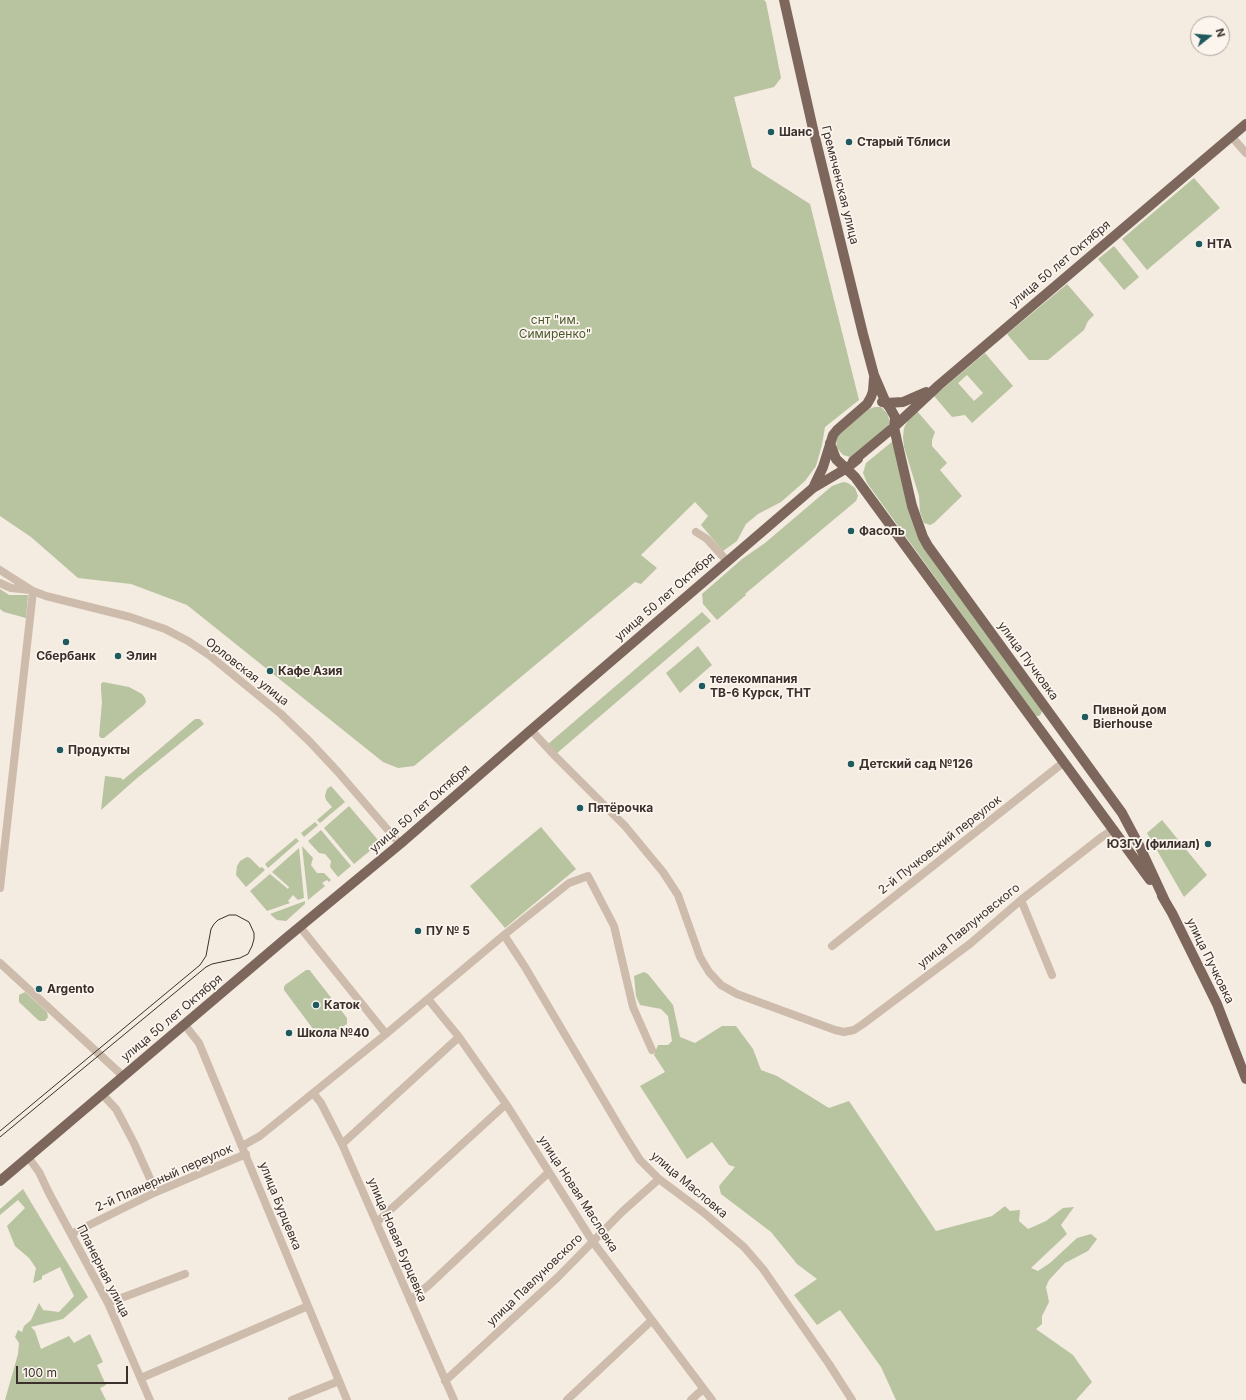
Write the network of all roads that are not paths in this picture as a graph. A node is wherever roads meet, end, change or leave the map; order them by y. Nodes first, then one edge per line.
1 (784, 0) edge
2 (1246, 124) edge
3 (1231, 136) junction
4 (1246, 153) edge
5 (874, 375) junction
6 (939, 385) junction
7 (886, 403) junction
8 (866, 404) junction
9 (894, 427) junction
10 (830, 443) junction
11 (836, 459) junction
12 (858, 459) junction
13 (847, 468) junction
14 (813, 488) junction
15 (696, 532) dead end
16 (727, 561) junction
17 (0, 570) edge
18 (0, 584) edge
19 (33, 591) junction
20 (1051, 715) junction
21 (1038, 725) junction
22 (531, 730) junction
23 (1064, 762) junction
24 (1130, 829) junction
25 (1116, 833) junction
26 (400, 844) junction
27 (0, 888) edge
28 (1021, 900) junction
29 (1165, 901) junction
30 (300, 927) junction
31 (504, 935) junction
32 (832, 946) dead end
33 (0, 963) edge
34 (1052, 975) dead end
35 (428, 999) junction
36 (184, 1024) junction
37 (386, 1034) junction
38 (459, 1037) junction
39 (652, 1050) dead end
40 (123, 1076) junction
41 (1246, 1079) edge
42 (313, 1093) junction
43 (102, 1094) junction
44 (506, 1104) junction
45 (342, 1144) junction
46 (242, 1146) junction
47 (246, 1154) junction
48 (28, 1157) junction
49 (548, 1173) junction
50 (659, 1179) junction
51 (0, 1181) edge
52 (156, 1192) junction
53 (377, 1222) junction
54 (71, 1234) junction
55 (593, 1242) junction
56 (185, 1274) dead end
57 (410, 1300) junction
58 (108, 1303) junction
59 (308, 1306) junction
60 (651, 1321) junction
61 (141, 1378) junction
62 (339, 1381) junction
63 (445, 1381) junction
64 (703, 1388) junction
65 (150, 1400) edge
66 (292, 1400) edge
67 (347, 1400) edge
68 (454, 1400) edge
69 (567, 1400) edge
70 (691, 1400) edge
71 (712, 1400) edge
72 (852, 1400) edge

1 - 5 main road, Гремяченская улица
2 - 3 main road, улица 50 лет Октября
3 - 4 street
3 - 6 main road, улица 50 лет Октября
5 - 7 main road, улица Пучковка
5 - 8 main road
6 - 7 main road
6 - 9 main road, улица 50 лет Октября
7 - 8 main road
7 - 9 main road, улица Пучковка
8 - 10 main road
9 - 12 main road, улица 50 лет Октября
9 - 20 main road, улица Пучковка
10 - 11 main road
10 - 14 main road
11 - 12 main road
11 - 13 main road, улица Пучковка
12 - 13 main road, улица 50 лет Октября
13 - 14 main road, улица 50 лет Октября
13 - 21 main road, улица Пучковка
14 - 16 main road, улица 50 лет Октября
15 - 16 street
16 - 22 main road, улица 50 лет Октября
17 - 19 street, Орловская улица
18 - 19 street, Орловская улица
19 - 26 street, Орловская улица
19 - 27 street
20 - 21 main road
20 - 24 main road, улица Пучковка
21 - 23 main road, улица Пучковка
22 - 26 main road, улица 50 лет Октября
22 - 28 street, улица Павлуновского
23 - 25 main road, улица Пучковка
23 - 32 street, 2-й Пучковский переулок
24 - 25 street, улица Павлуновского
24 - 29 main road, улица Пучковка
25 - 28 street, улица Павлуновского
25 - 29 main road, улица Пучковка
26 - 30 main road, улица 50 лет Октября
28 - 34 street
29 - 41 main road, улица Пучковка
30 - 36 main road, улица 50 лет Октября
30 - 37 street
31 - 35 street
31 - 39 street
31 - 50 street, улица Масловка
33 - 40 street
35 - 37 street
35 - 38 street, улица Новая Масловка
36 - 40 main road, улица 50 лет Октября
36 - 46 street, улица Бурцевка
37 - 42 street
38 - 44 street, улица Новая Масловка
38 - 45 street
40 - 43 main road, улица 50 лет Октября
42 - 45 street, улица Новая Бурцевка
42 - 46 street
43 - 48 main road, улица 50 лет Октября
43 - 52 street
44 - 49 street, улица Новая Масловка
44 - 53 street
45 - 53 street, улица Новая Бурцевка
46 - 47 street, улица Бурцевка
47 - 52 street, 2-й Планерный переулок
47 - 59 street, улица Бурцевка
48 - 51 main road, улица 50 лет Октября
48 - 54 street, Планерная улица
49 - 55 street, улица Новая Масловка
49 - 57 street
50 - 55 street, улица Павлуновского
50 - 72 street, улица Масловка
52 - 54 street, 2-й Планерный переулок
53 - 57 street, улица Новая Бурцевка
54 - 58 street, Планерная улица
55 - 60 street, улица Новая Масловка
55 - 63 street, улица Павлуновского
56 - 58 street
57 - 63 street, улица Новая Бурцевка
58 - 61 street, Планерная улица
59 - 61 street
59 - 62 street, улица Бурцевка
60 - 64 street, улица Новая Масловка
60 - 69 street
61 - 65 street, Планерная улица
62 - 66 street
62 - 67 street, улица Бурцевка
63 - 68 street, улица Новая Бурцевка
64 - 70 street
64 - 71 street, улица Новая Масловка

